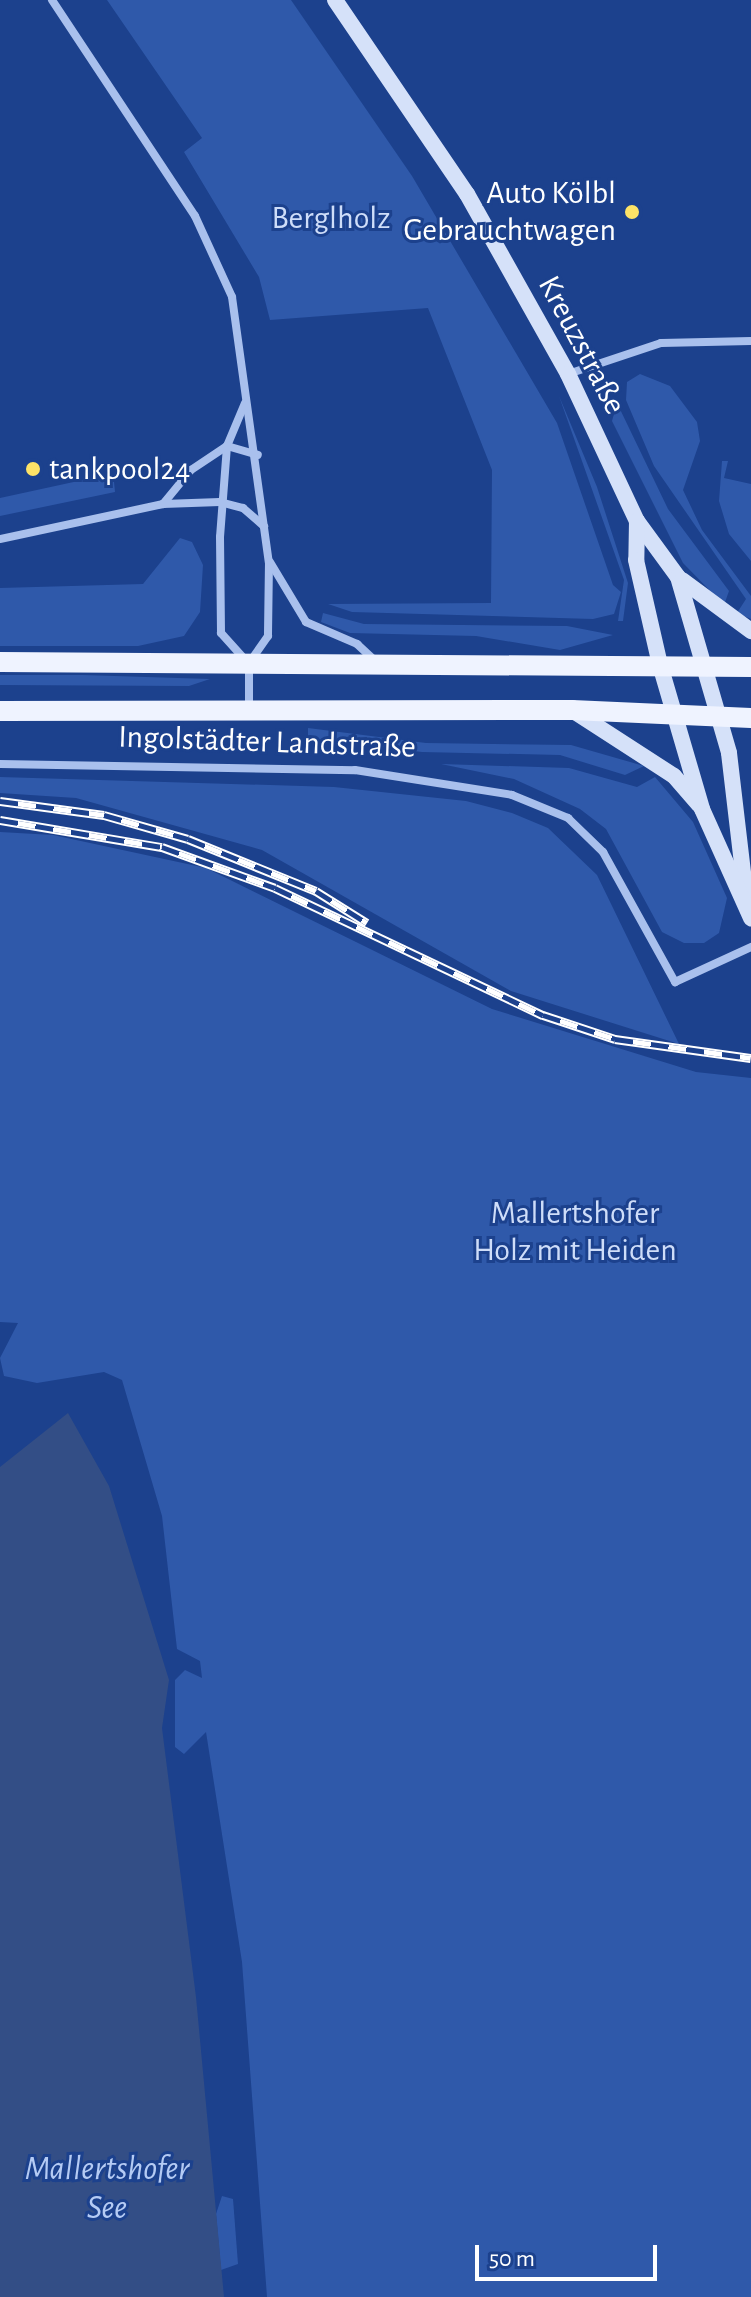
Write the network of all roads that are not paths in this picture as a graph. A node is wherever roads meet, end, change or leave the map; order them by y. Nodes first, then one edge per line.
1 (52, 0) edge
2 (335, 0) edge
3 (751, 341) edge
4 (568, 374) junction
5 (245, 402) junction
6 (227, 446) junction
7 (258, 455) junction
8 (220, 502) junction
9 (163, 504) junction
10 (637, 521) junction
11 (264, 526) junction
12 (0, 539) edge
13 (269, 562) junction
14 (678, 577) junction
15 (751, 631) edge
16 (0, 662) edge
17 (249, 663) junction
18 (379, 665) junction
19 (660, 665) junction
20 (707, 666) junction
21 (751, 667) edge
22 (572, 710) junction
23 (0, 711) edge
24 (249, 713) junction
25 (675, 714) junction
26 (720, 718) junction
27 (751, 718) edge
28 (0, 764) edge
29 (702, 809) junction
30 (749, 912) edge
31 (751, 947) edge

1 - 5 street
2 - 4 main road, Kreuzstraße
3 - 4 street
4 - 10 main road, Kreuzstraße
5 - 6 street
5 - 7 street
6 - 7 street
6 - 8 street
6 - 9 street
7 - 11 street
8 - 9 street
8 - 11 street
8 - 17 street
9 - 12 street
10 - 14 main road, Kreuzstraße
10 - 19 main road, Kreuzstraße
11 - 13 street
13 - 17 street
13 - 18 street
14 - 15 main road, Kreuzstraße
14 - 20 main road, Kreuzstraße
16 - 17 main road
17 - 18 main road
17 - 24 street
18 - 19 main road
19 - 20 main road
19 - 25 main road, Kreuzstraße
20 - 21 main road
20 - 26 main road, Kreuzstraße
22 - 24 main road, Ingolstädter Landstraße
22 - 25 main road, Ingolstädter Landstraße
22 - 29 main road
23 - 24 main road, Ingolstädter Landstraße
25 - 26 main road, Ingolstädter Landstraße
25 - 29 main road, Kreuzstraße
26 - 27 main road, Ingolstädter Landstraße
26 - 30 main road, Kreuzstraße
28 - 31 street, Ingolstädter Landstraße
29 - 30 main road

